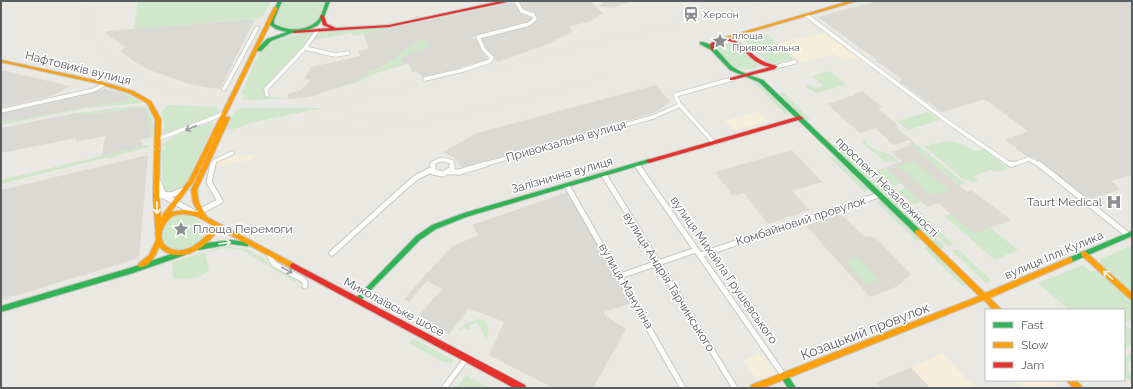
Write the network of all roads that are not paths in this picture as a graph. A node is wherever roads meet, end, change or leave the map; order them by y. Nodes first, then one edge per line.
1 (280, 1) edge
2 (328, 1) edge
3 (507, 1) edge
4 (516, 1) edge
5 (855, 1) edge
6 (276, 8) junction
7 (806, 14) junction
8 (322, 16) junction
9 (257, 28) dead end
10 (351, 29) junction
11 (317, 31) junction
12 (292, 32) junction
13 (741, 33) junction
14 (719, 40) junction
15 (738, 42) junction
16 (305, 48) junction
17 (713, 49) junction
18 (348, 53) dead end
19 (1, 61) edge
20 (795, 62) dead end
21 (760, 64) junction
22 (775, 67) junction
23 (736, 70) junction
24 (759, 72) junction
25 (750, 75) junction
26 (425, 79) dead end
27 (732, 79) junction
28 (761, 81) junction
29 (105, 84) junction
30 (224, 89) dead end
31 (267, 95) dead end
32 (680, 105) junction
33 (1, 111) edge
34 (223, 114) junction
35 (800, 118) junction
36 (158, 139) junction
37 (714, 143) junction
38 (232, 153) dead end
39 (637, 165) junction
40 (432, 170) junction
41 (450, 172) junction
42 (604, 175) junction
43 (567, 186) junction
44 (188, 187) junction
45 (161, 195) junction
46 (879, 195) junction
47 (175, 203) junction
48 (197, 212) junction
49 (162, 220) junction
50 (218, 226) junction
51 (158, 230) junction
52 (1130, 234) edge
53 (159, 240) junction
54 (255, 246) junction
55 (195, 248) junction
56 (183, 253) junction
57 (268, 253) junction
58 (332, 253) dead end
59 (698, 253) junction
60 (1084, 254) junction
61 (658, 263) junction
62 (133, 270) junction
63 (620, 276) junction
64 (305, 286) dead end
65 (984, 296) junction
66 (1132, 297) edge
67 (357, 300) junction
68 (1, 309) edge
69 (997, 309) edge
70 (466, 359) junction
71 (784, 376) junction
72 (444, 388) edge
73 (522, 388) edge
74 (683, 388) edge
75 (735, 388) edge
76 (754, 388) edge
77 (792, 388) edge

1 - 6 main road
2 - 8 main road
3 - 10 main road
4 - 26 street
5 - 7 main road
6 - 12 main road
6 - 34 main road
7 - 13 main road
7 - 52 street
8 - 10 main road
8 - 12 main road
9 - 30 street
10 - 11 main road
11 - 12 main road
11 - 16 street
12 - 48 main road
13 - 14 main road
13 - 15 main road
14 - 15 main road
14 - 17 main road
14 - 17 main road
15 - 17 street
15 - 21 main road
16 - 18 street
16 - 31 street
17 - 23 main road
19 - 29 main road, Нафтовиків вулиця
20 - 22 street
21 - 22 main road
21 - 23 main road
21 - 24 main road
22 - 24 main road
23 - 25 main road, проспект Незалежності
23 - 27 main road
24 - 25 main road
24 - 28 main road
25 - 27 main road
25 - 28 main road, проспект Незалежності
27 - 32 street
28 - 35 main road, проспект Незалежності
29 - 33 street
29 - 36 main road, Нафтовиків вулиця
32 - 37 street
32 - 41 street, Привокзальна вулиця
34 -> 36 street
34 - 44 main road
35 - 37 main road, Залізнична вулиця
35 - 46 main road, проспект Незалежності
36 - 45 main road, Нафтовиків вулиця
37 - 39 main road, Залізнична вулиця
38 - 48 street
39 - 42 main road, Залізнична вулиця
39 - 59 street, вулиця Михайла Грушевського
40 - 41 street
40 - 41 street
40 - 58 street
42 - 43 main road, Залізнична вулиця
42 - 61 street, вулиця Андрія Тарчинського
43 - 63 street, вулиця Мануліна
43 - 67 main road, Залізнична вулиця
44 - 45 street
44 - 47 main road
45 - 47 street
45 -> 51 main road, Нафтовиків вулиця
46 - 59 street, Комбайновий провулок
46 - 65 main road, проспект Незалежності
47 - 48 street
47 - 49 main road
48 - 49 main road
48 - 50 main road
49 - 51 main road
50 - 54 main road, Миколаївське шосе
50 - 55 main road
51 - 53 main road
52 - 60 main road, вулиця Іллі Кулика
53 - 56 main road
53 - 62 main road
55 -> 54 main road, Миколаївське шосе
54 - 57 main road, Миколаївське шосе
55 - 56 main road
56 - 62 main road
57 -> 64 street
57 - 67 main road, Миколаївське шосе
59 - 61 street, Комбайновий провулок
59 - 71 street, вулиця Михайла Грушевського
60 - 65 main road, вулиця Іллі Кулика
66 -> 60 main road
61 - 63 street, Комбайновий провулок
61 - 75 street, вулиця Андрія Тарчинського
62 - 68 main road
63 - 74 street, вулиця Мануліна
65 - 69 main road, проспект Незалежності
65 - 71 main road, Козацький провулок
67 - 70 main road, Миколаївське шосе
70 - 72 street
70 - 73 main road, Миколаївське шосе
71 - 76 main road, Козацький провулок
71 - 77 main road, вулиця Михайла Грушевського

